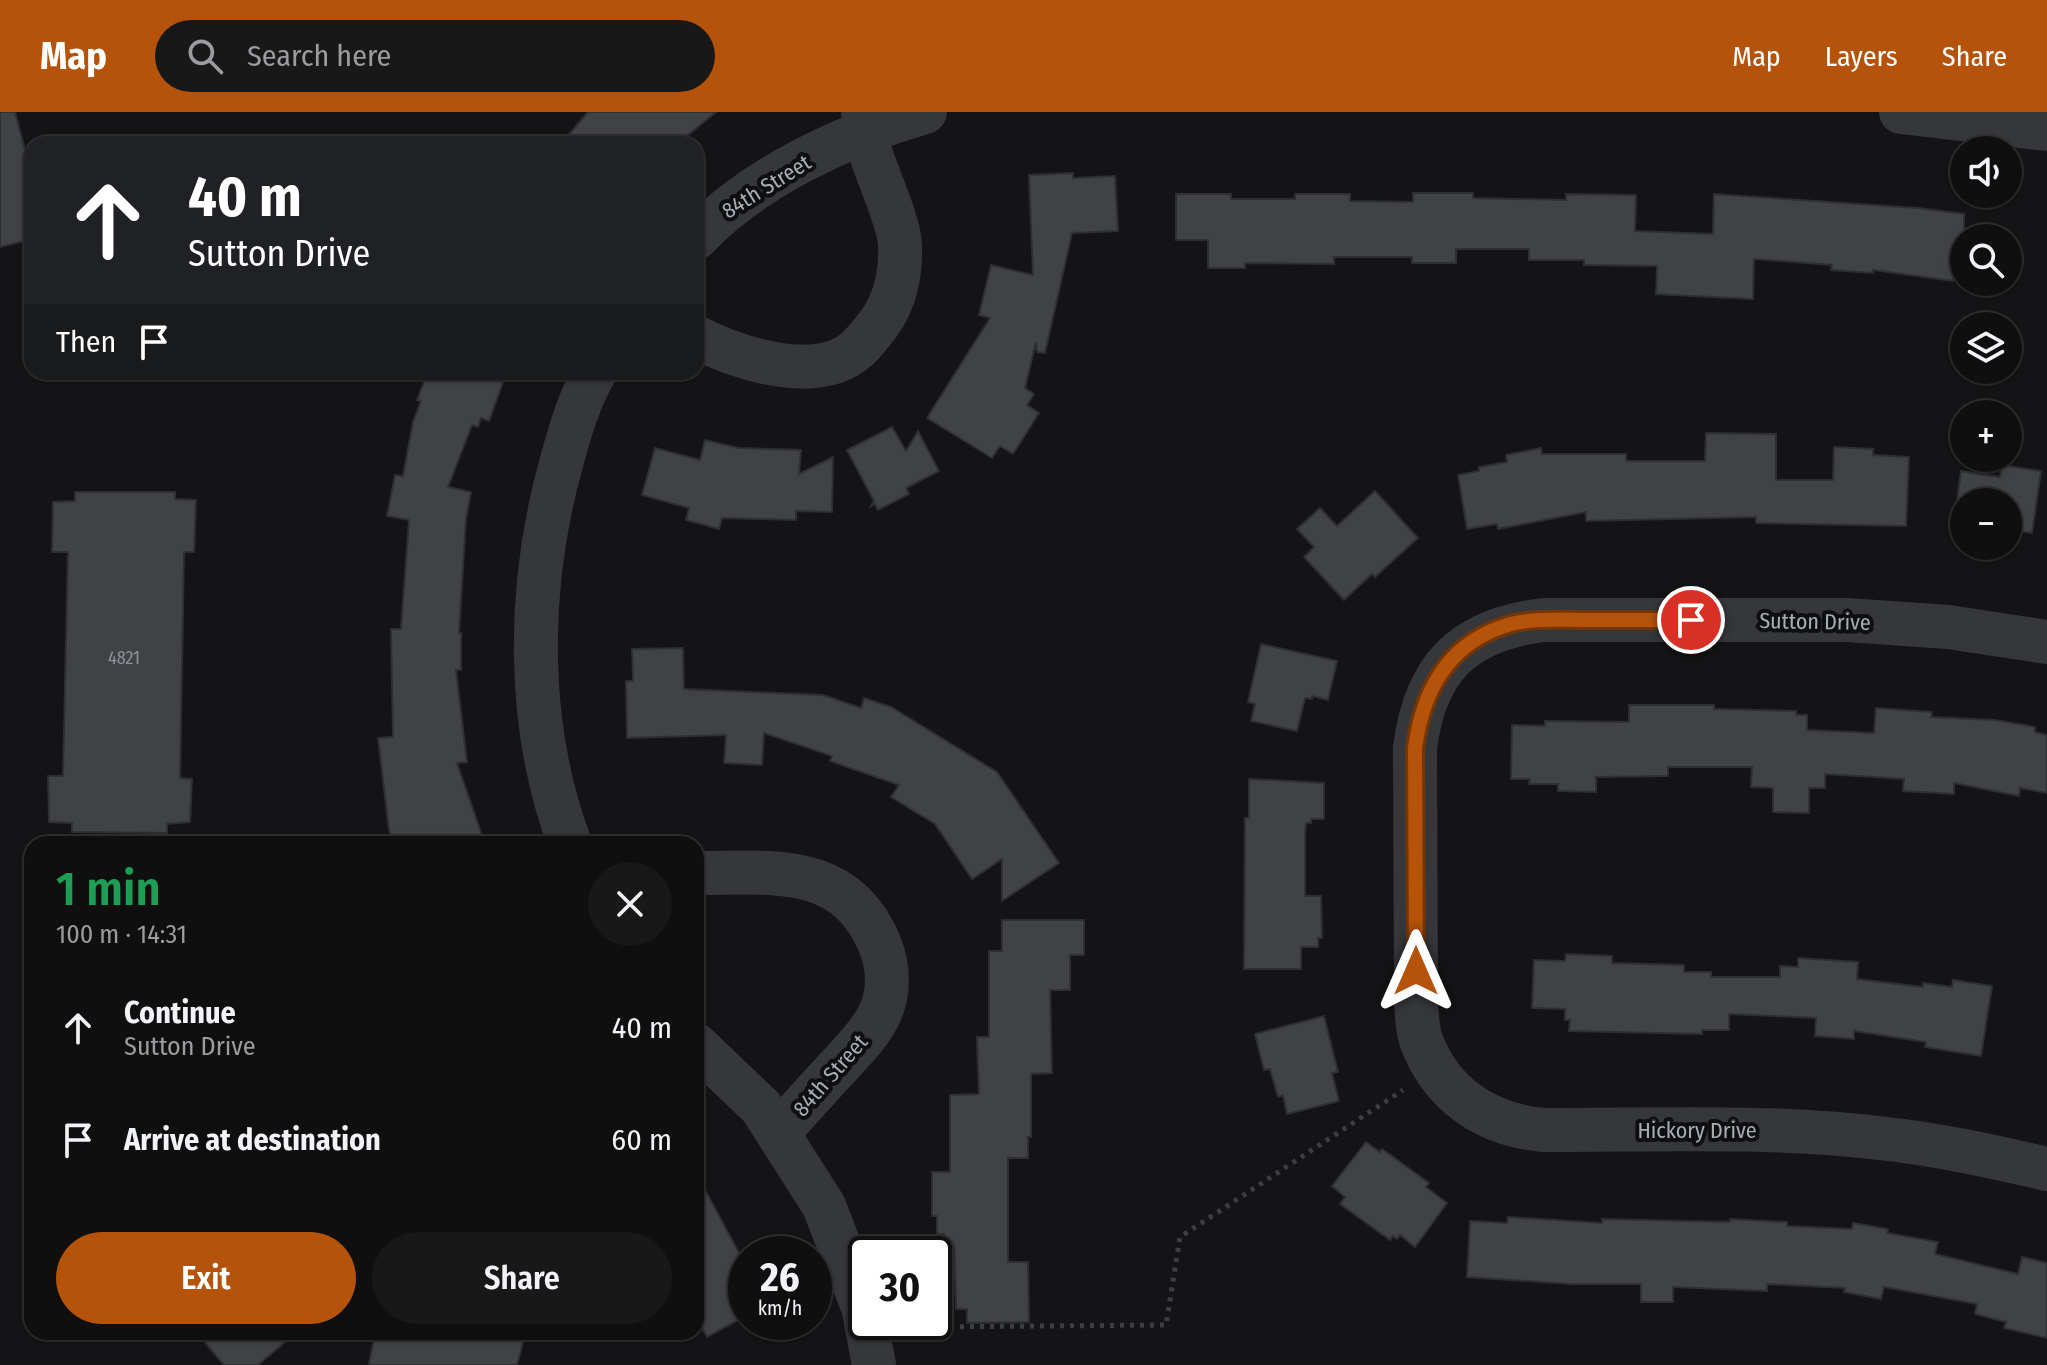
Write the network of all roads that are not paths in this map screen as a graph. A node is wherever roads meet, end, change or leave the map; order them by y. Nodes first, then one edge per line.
1 (925, 112) edge
2 (1901, 112) edge
3 (864, 122) edge
4 (2047, 129) edge
5 (704, 230) edge
6 (704, 341) edge
7 (592, 380) edge
8 (2047, 642) edge
9 (568, 836) edge
10 (704, 873) edge
11 (1416, 1003) joint
12 (704, 1053) edge
13 (778, 1133) junction
14 (2047, 1169) edge
15 (848, 1268) edge
16 (869, 1340) edge
17 (874, 1365) edge

1 - 3 street, 84th Street
2 - 4 street
3 - 5 street, 84th Street
3 - 6 street
7 - 9 street
8 - 11 street, Sutton Drive
10 - 13 street, 84th Street
11 - 14 street, Hickory Drive
12 - 13 street, 84th Street
13 - 15 street, 84th Street
16 - 17 street, 84th Street

